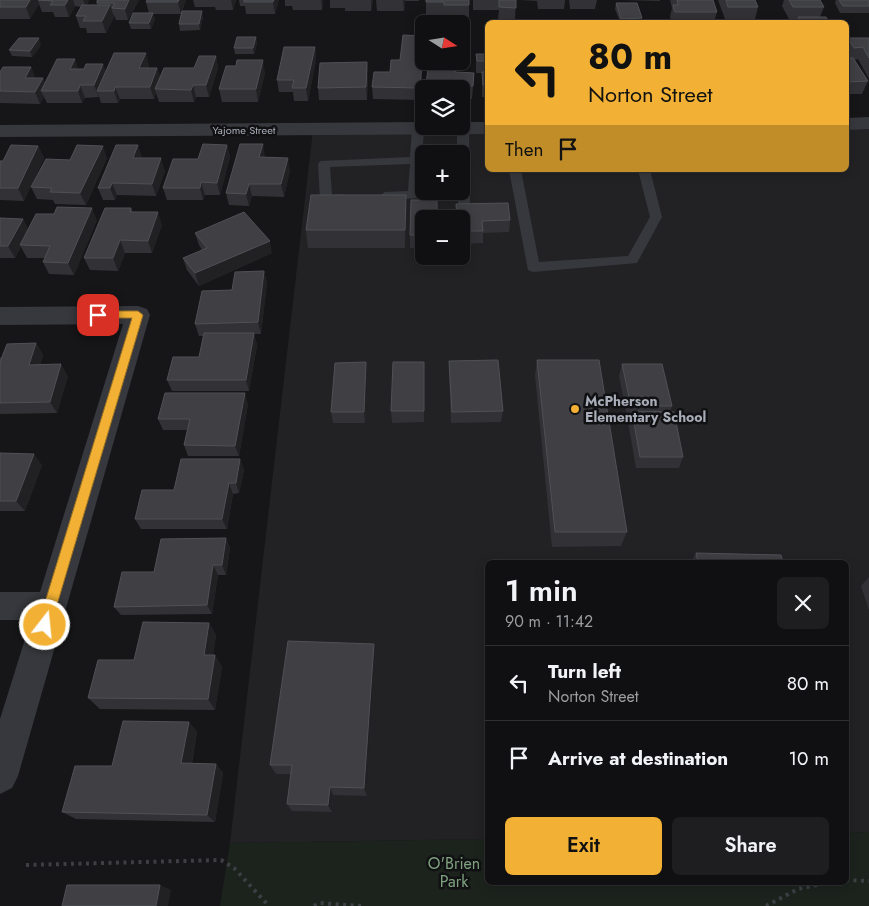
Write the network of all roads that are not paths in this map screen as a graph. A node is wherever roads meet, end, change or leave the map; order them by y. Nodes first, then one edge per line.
1 (869, 123) edge
2 (849, 124) edge
3 (485, 128) edge
4 (415, 129) edge
5 (470, 129) edge
6 (0, 131) edge
7 (463, 135) edge
8 (415, 160) edge
9 (515, 172) edge
10 (645, 172) edge
11 (415, 178) edge
12 (375, 197) edge
13 (355, 198) edge
14 (464, 209) edge
15 (0, 316) edge
16 (0, 606) edge
17 (50, 606) junction
18 (0, 776) edge

1 - 2 street
3 - 5 street, Yajome Street
4 - 6 street, Yajome Street
7 - 14 lane
8 - 13 lane
9 - 10 lane
11 - 12 lane
15 - 17 street
16 - 17 street
17 - 18 street

